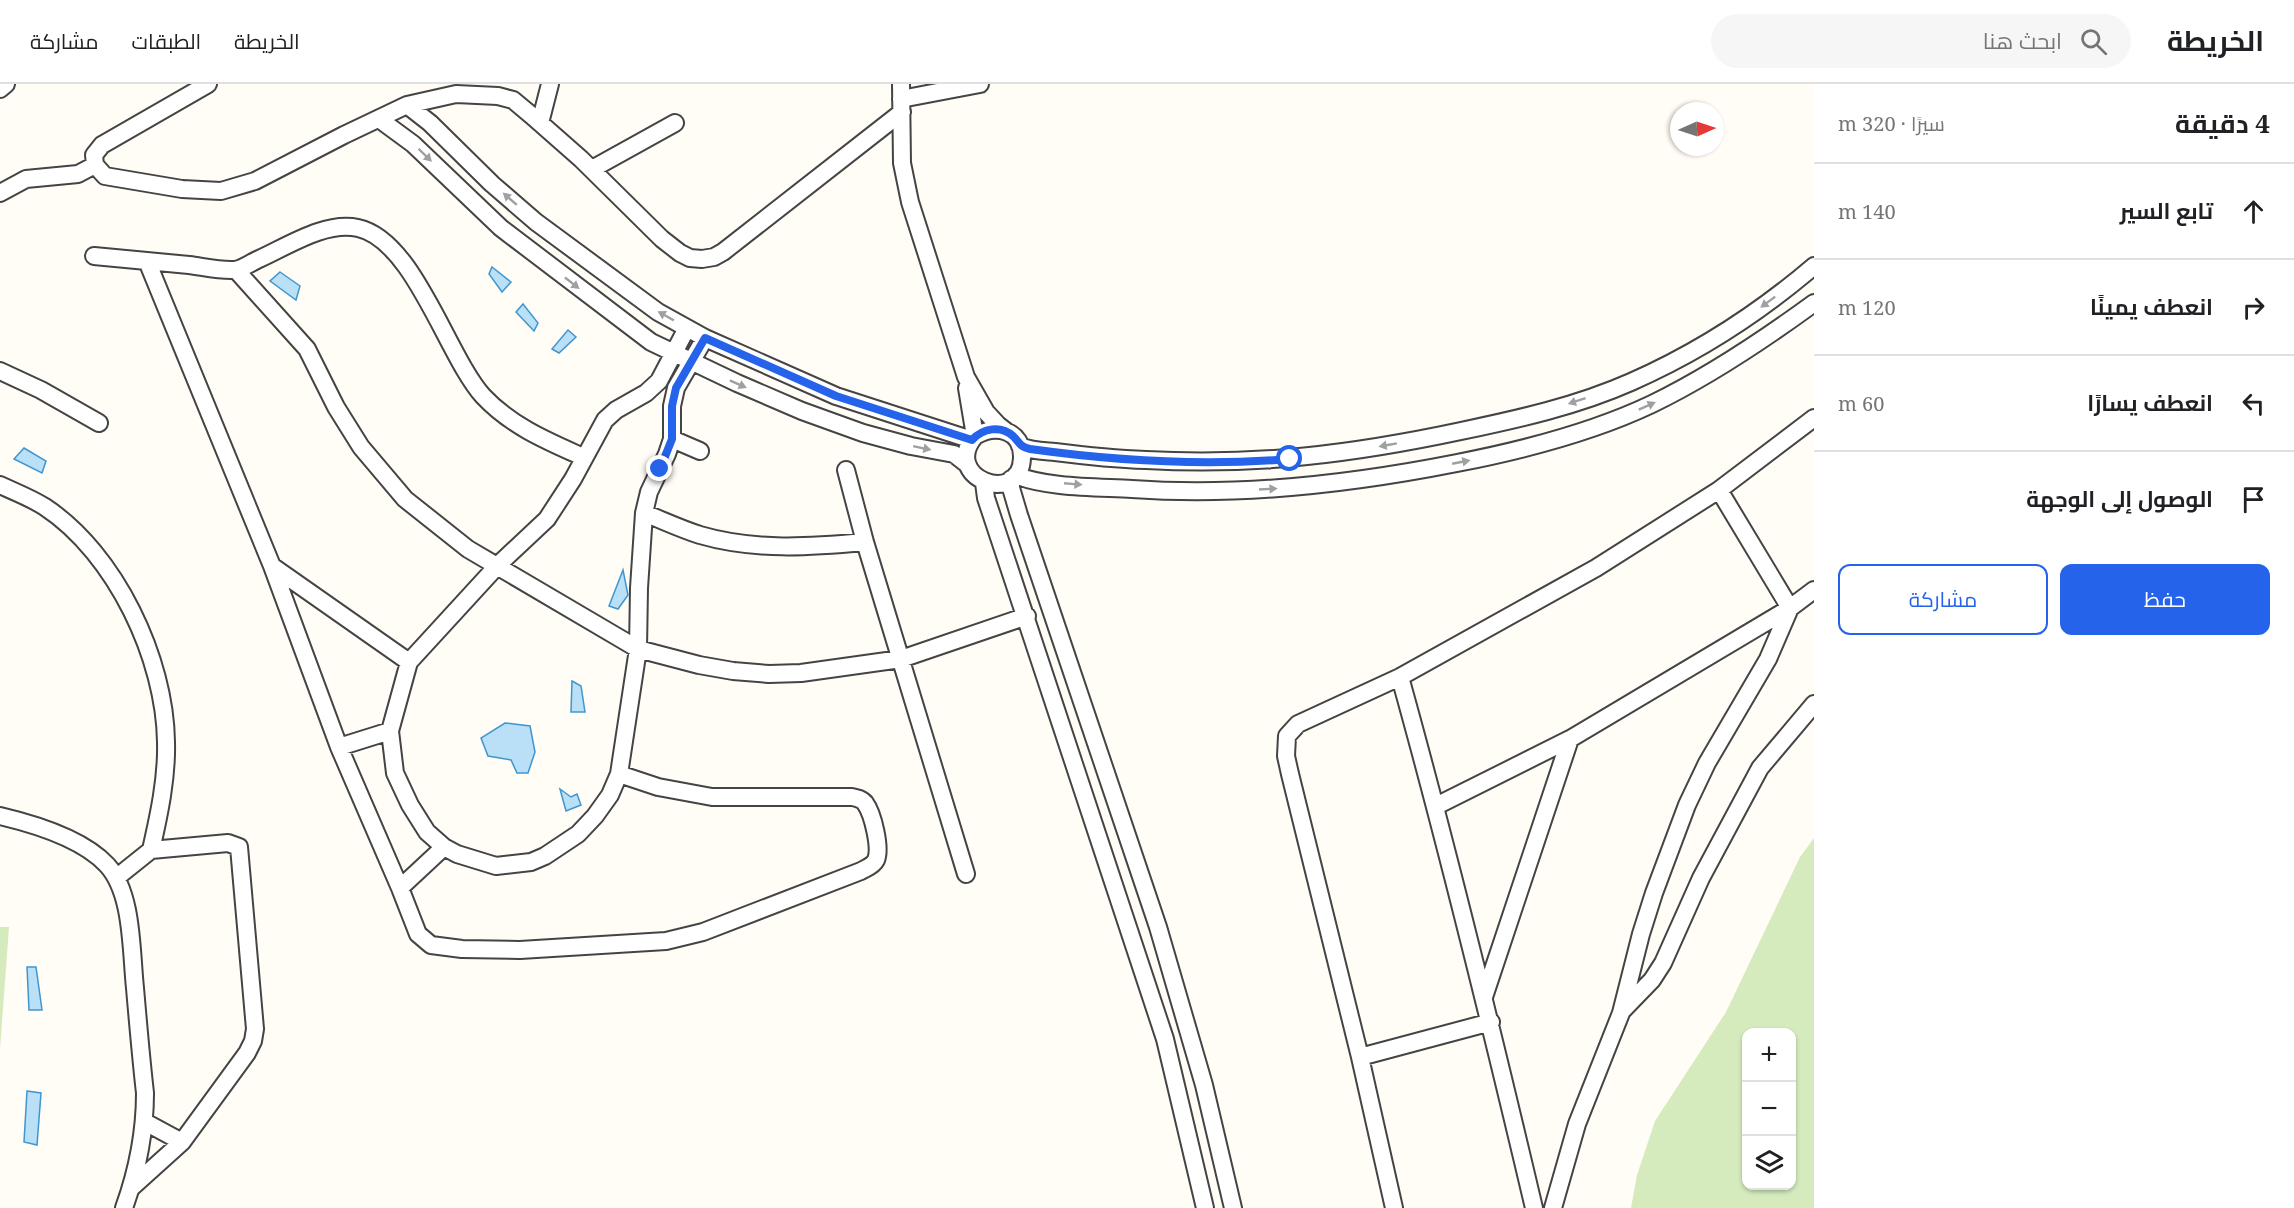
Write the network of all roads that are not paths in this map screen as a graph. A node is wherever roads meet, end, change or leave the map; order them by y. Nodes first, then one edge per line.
1 (6, 84) edge
2 (208, 84) edge
3 (550, 84) edge
4 (980, 84) edge
5 (0, 89) edge
6 (901, 98) edge
7 (407, 105) junction
8 (379, 119) junction
9 (540, 123) junction
10 (675, 123) dead end
11 (95, 165) junction
12 (592, 170) junction
13 (0, 193) edge
14 (94, 256) dead end
15 (147, 261) junction
16 (1814, 266) edge
17 (236, 270) junction
18 (1814, 303) edge
19 (687, 328) junction
20 (705, 338) junction
21 (674, 353) junction
22 (691, 362) junction
23 (0, 372) edge
24 (966, 377) junction
25 (646, 393) junction
26 (672, 406) junction
27 (1814, 418) edge
28 (99, 423) dead end
29 (1007, 432) junction
30 (974, 438) junction
31 (672, 439) junction
32 (1020, 446) junction
33 (700, 451) dead end
34 (583, 457) junction
35 (968, 465) junction
36 (846, 470) dead end
37 (1014, 477) junction
38 (984, 483) junction
39 (0, 485) edge
40 (1719, 490) junction
41 (644, 513) junction
42 (866, 542) junction
43 (272, 566) junction
44 (498, 566) junction
45 (1814, 590) edge
46 (1790, 608) junction
47 (1027, 616) junction
48 (638, 649) junction
49 (901, 658) junction
50 (409, 662) junction
51 (1400, 677) junction
52 (1814, 704) edge
53 (390, 731) junction
54 (1570, 739) junction
55 (339, 747) junction
56 (619, 774) junction
57 (1436, 806) junction
58 (0, 816) edge
59 (444, 847) junction
60 (151, 850) junction
61 (966, 874) dead end
62 (116, 878) junction
63 (400, 888) junction
64 (1484, 996) junction
65 (1621, 1013) junction
66 (1491, 1022) junction
67 (1360, 1057) junction
68 (145, 1122) junction
69 (182, 1142) junction
70 (131, 1188) junction
71 (124, 1208) edge
72 (1205, 1208) edge
73 (1233, 1208) edge
74 (1394, 1208) edge
75 (1534, 1208) edge
76 (1553, 1208) edge

1 - 5 street
2 - 11 street
3 - 9 street
4 - 6 street
6 - 12 street
6 - 24 street
7 - 8 street
7 - 9 street
19 -> 7 street
8 - 11 street
8 -> 21 street
9 - 12 street
10 - 12 street
11 - 13 street
14 - 15 street
15 - 17 street
15 - 43 street
16 -> 32 street
17 - 34 street
17 - 44 street
37 -> 18 street
19 - 20 street
19 - 21 street
20 - 22 street
20 - 30 street
21 - 22 street
21 - 25 street
22 - 26 street
22 -> 35 street
23 - 28 street
24 - 29 street
24 - 30 street
25 - 26 street
25 - 34 street
26 - 31 street
27 - 40 street
29 - 30 street
29 - 32 street
30 - 35 street
31 - 33 street
31 - 41 street
32 - 37 street
34 - 44 street
35 - 38 street
36 - 42 street
37 - 38 street
37 - 73 street
38 - 47 street
39 - 60 street
40 - 46 street
40 - 51 street
41 - 42 street
41 - 48 street
42 - 49 street
43 - 50 street
43 - 55 street
44 - 48 street
44 - 50 street
45 - 46 street
46 - 54 street
46 - 65 street
47 - 49 street
47 - 72 street
48 - 49 street
48 - 56 street
49 - 61 street
50 - 53 street
51 - 57 street
51 - 67 street
52 - 65 street
53 - 55 street
53 - 59 street
54 - 57 street
54 - 64 street
55 - 63 street
56 - 59 street
56 - 63 street
57 - 64 street
58 - 62 street
59 - 63 street
60 - 62 street
60 - 69 street
62 - 68 street
64 - 66 street
65 - 76 street
66 - 67 street
66 - 75 street
67 - 74 street
68 - 69 street
68 - 70 street
69 - 70 street
70 - 71 street

